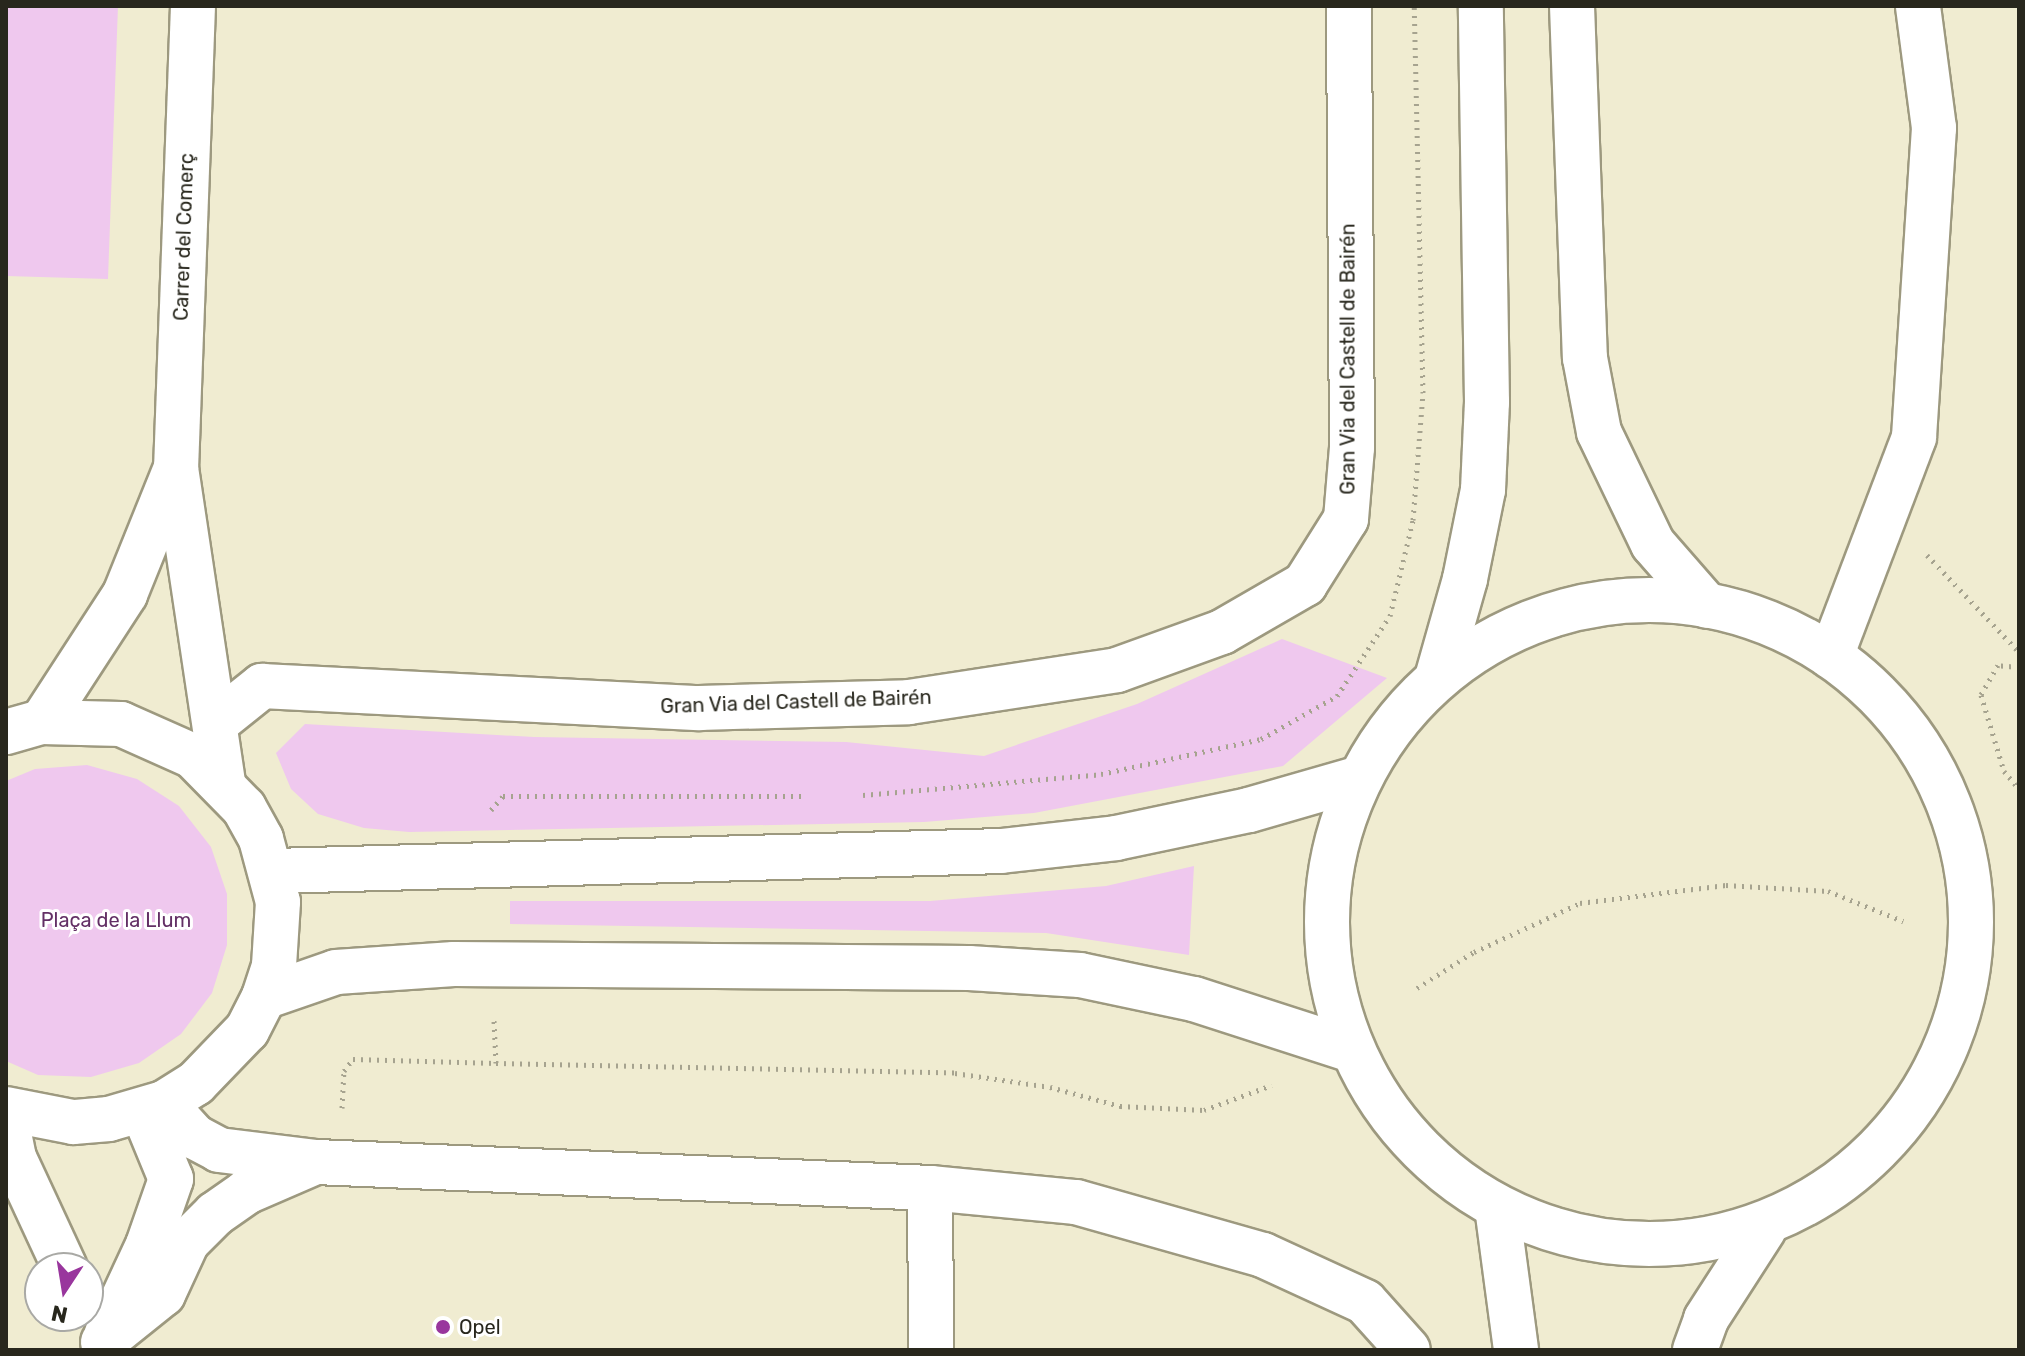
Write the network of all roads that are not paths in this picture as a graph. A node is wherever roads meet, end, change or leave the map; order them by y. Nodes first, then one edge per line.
1 (193, 6) edge
2 (1349, 6) edge
3 (1481, 6) edge
4 (1572, 6) edge
5 (1918, 6) edge
6 (176, 468) junction
7 (1707, 606) junction
8 (1831, 656) junction
9 (1437, 678) junction
10 (217, 722) junction
11 (24, 727) edge
12 (1360, 778) junction
13 (223, 782) junction
14 (273, 871) junction
15 (264, 997) junction
16 (1352, 1050) junction
17 (153, 1107) junction
18 (6, 1109) edge
19 (6, 1118) edge
20 (316, 1162) junction
21 (930, 1188) junction
22 (6, 1207) edge
23 (1497, 1207) junction
24 (45, 1229) junction
25 (1764, 1229) junction
26 (57, 1252) edge
27 (98, 1335) edge
28 (931, 1350) edge
29 (1408, 1350) edge
30 (1516, 1350) edge
31 (1695, 1350) edge

1 - 6 street, Carrer del Comerç
2 - 10 street, Gran Via del Castell de Bairén
3 - 9 street
4 - 7 street
5 - 8 street
6 - 10 street, Carrer del Comerç
6 - 11 street, Carrer del Comerç
7 - 8 street
7 - 9 street
8 - 25 street
9 - 12 street
10 - 13 street, Carrer del Comerç
11 - 13 street
12 - 14 street
12 - 16 street
13 - 14 street
14 - 15 street
15 - 16 street
15 - 17 street
16 - 23 street
17 - 18 street
17 - 20 street
17 - 27 street
19 - 24 street
20 - 21 street
20 - 27 street
21 - 28 street
21 - 29 street
22 - 24 street
23 - 25 street
23 - 30 street
24 - 26 street
25 - 31 street

